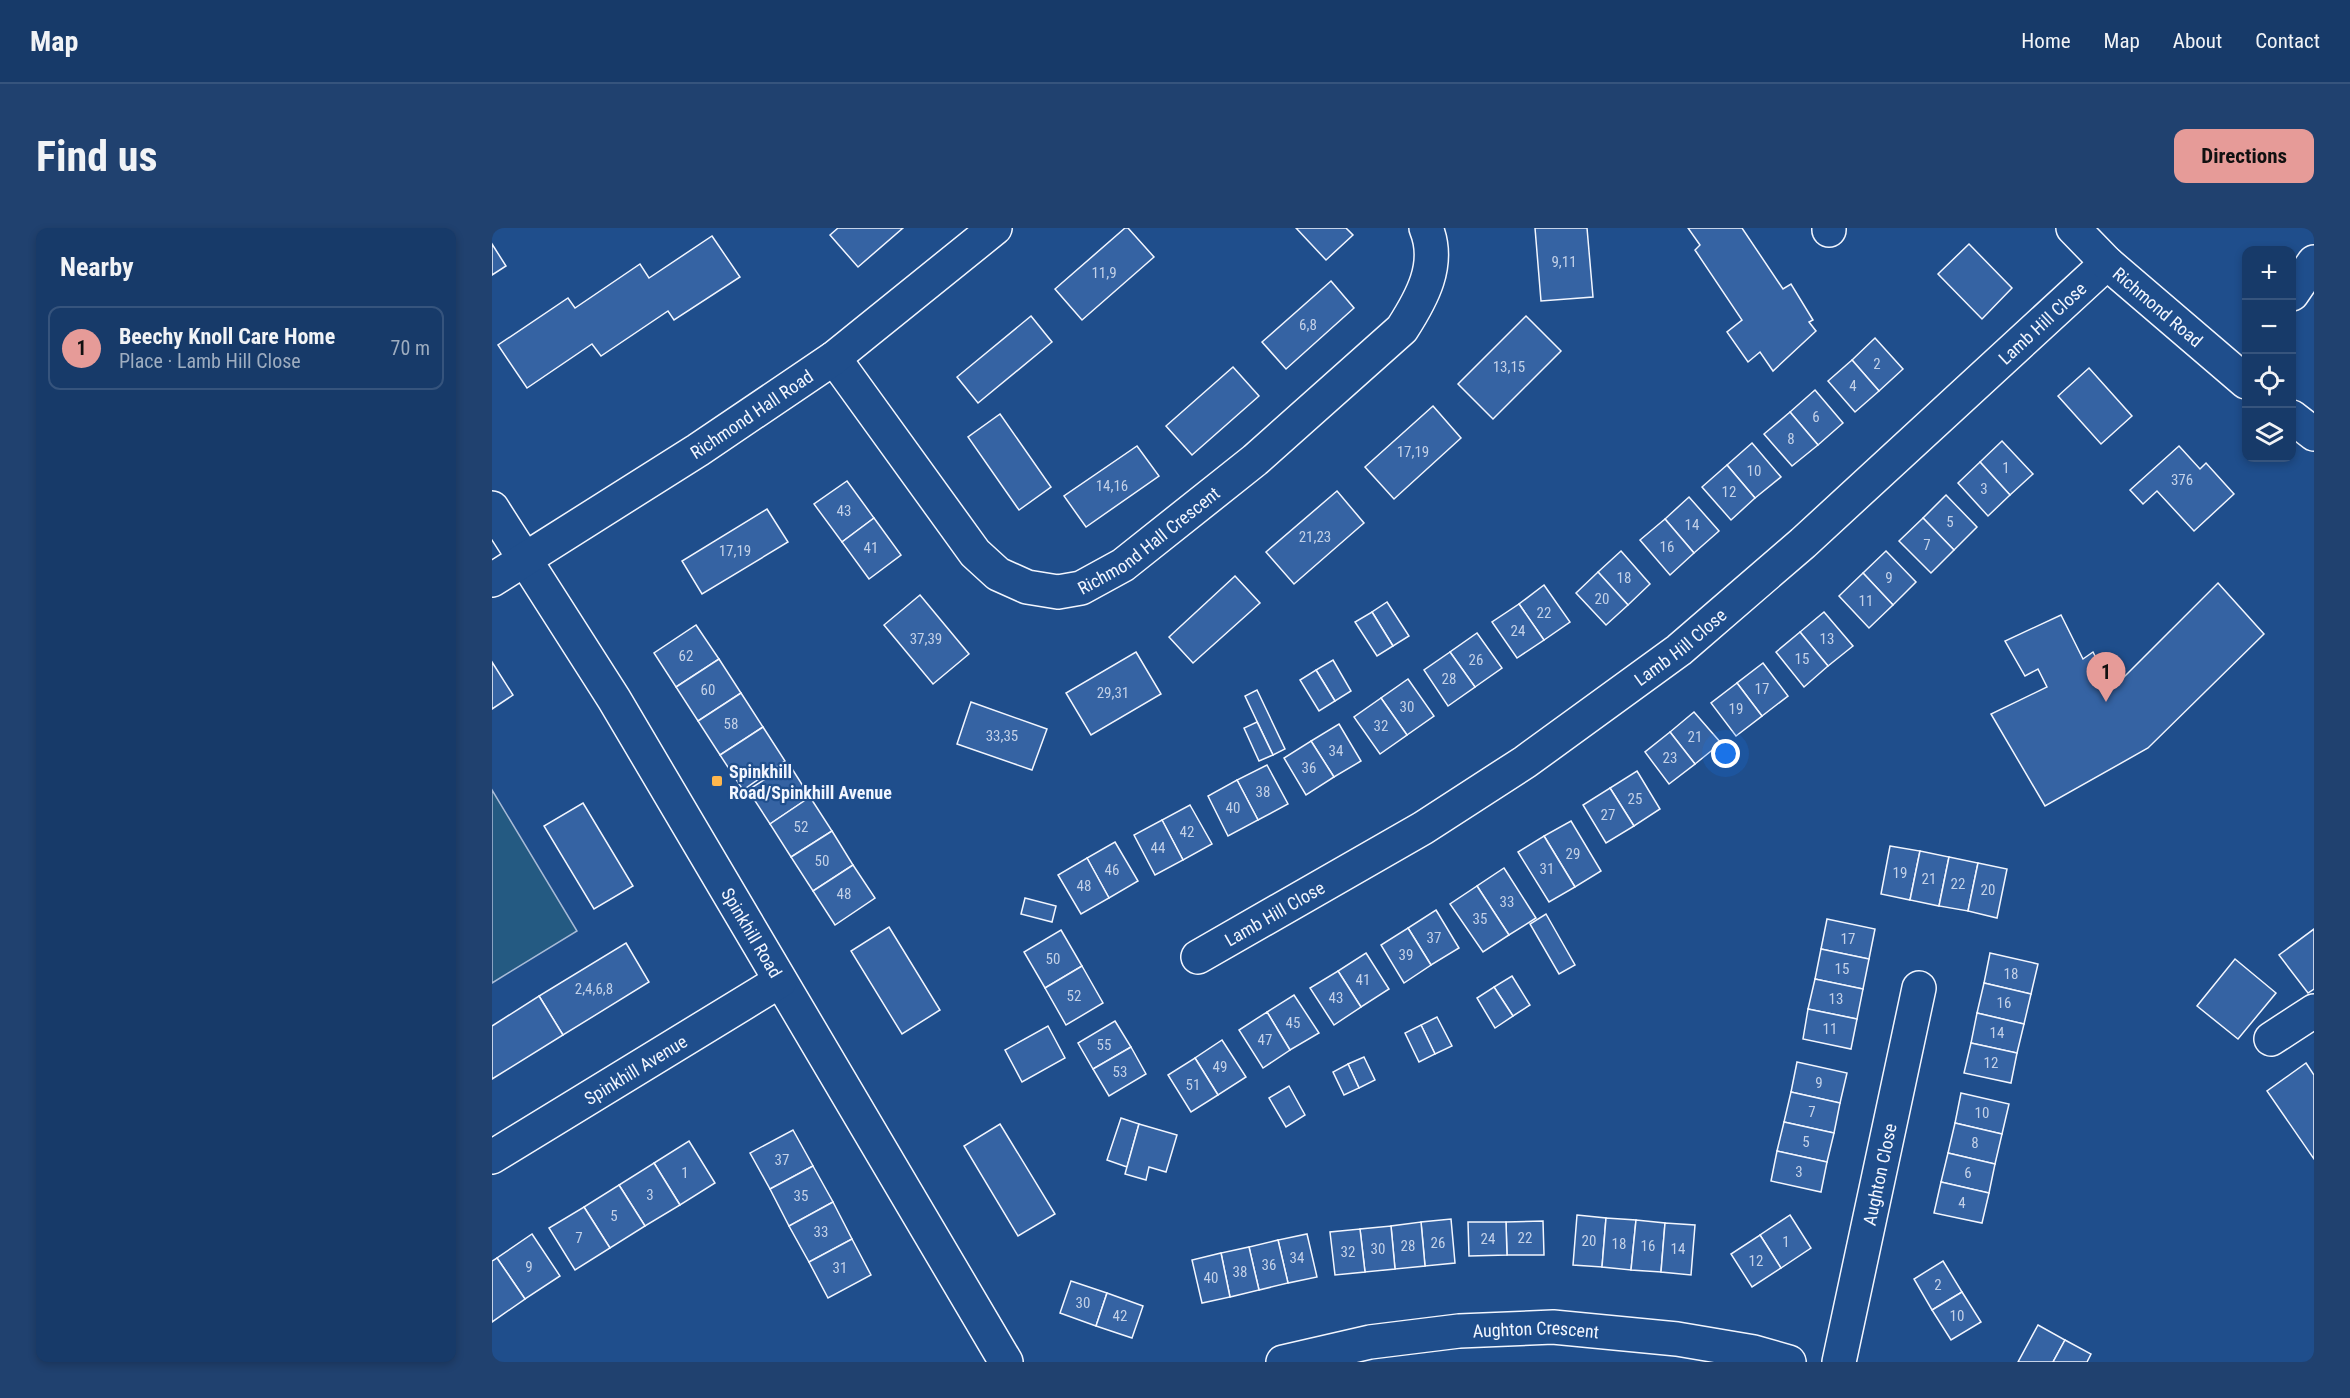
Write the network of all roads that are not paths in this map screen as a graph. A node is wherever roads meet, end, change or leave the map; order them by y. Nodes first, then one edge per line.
1 (995, 228) edge
2 (1426, 228) edge
3 (2073, 228) edge
4 (2314, 262) edge
5 (2107, 263) junction
6 (2296, 288) edge
7 (834, 358) junction
8 (2242, 370) edge
9 (2296, 420) edge
10 (2314, 434) edge
11 (492, 508) edge
12 (524, 558) junction
13 (492, 580) edge
14 (1198, 957) dead end
15 (780, 981) junction
16 (1919, 988) dead end
17 (2314, 1011) edge
18 (2271, 1040) dead end
19 (492, 1157) edge
20 (1006, 1362) edge
21 (1283, 1362) edge
22 (1789, 1362) edge
23 (1839, 1362) edge

1 - 7 street, Richmond Hall Road
2 - 7 street, Richmond Hall Crescent
3 - 5 street, Richmond Road
4 - 6 street
5 - 8 street, Richmond Road
5 - 14 street, Lamb Hill Close
7 - 12 street, Richmond Hall Road
9 - 10 street
11 - 12 street, Spinkhill Road
12 - 13 street, Richmond Hall Road
12 - 15 street, Spinkhill Road
15 - 19 street, Spinkhill Avenue
15 - 20 street, Spinkhill Road
16 - 23 street, Aughton Close
17 - 18 street
21 - 22 street, Aughton Crescent

